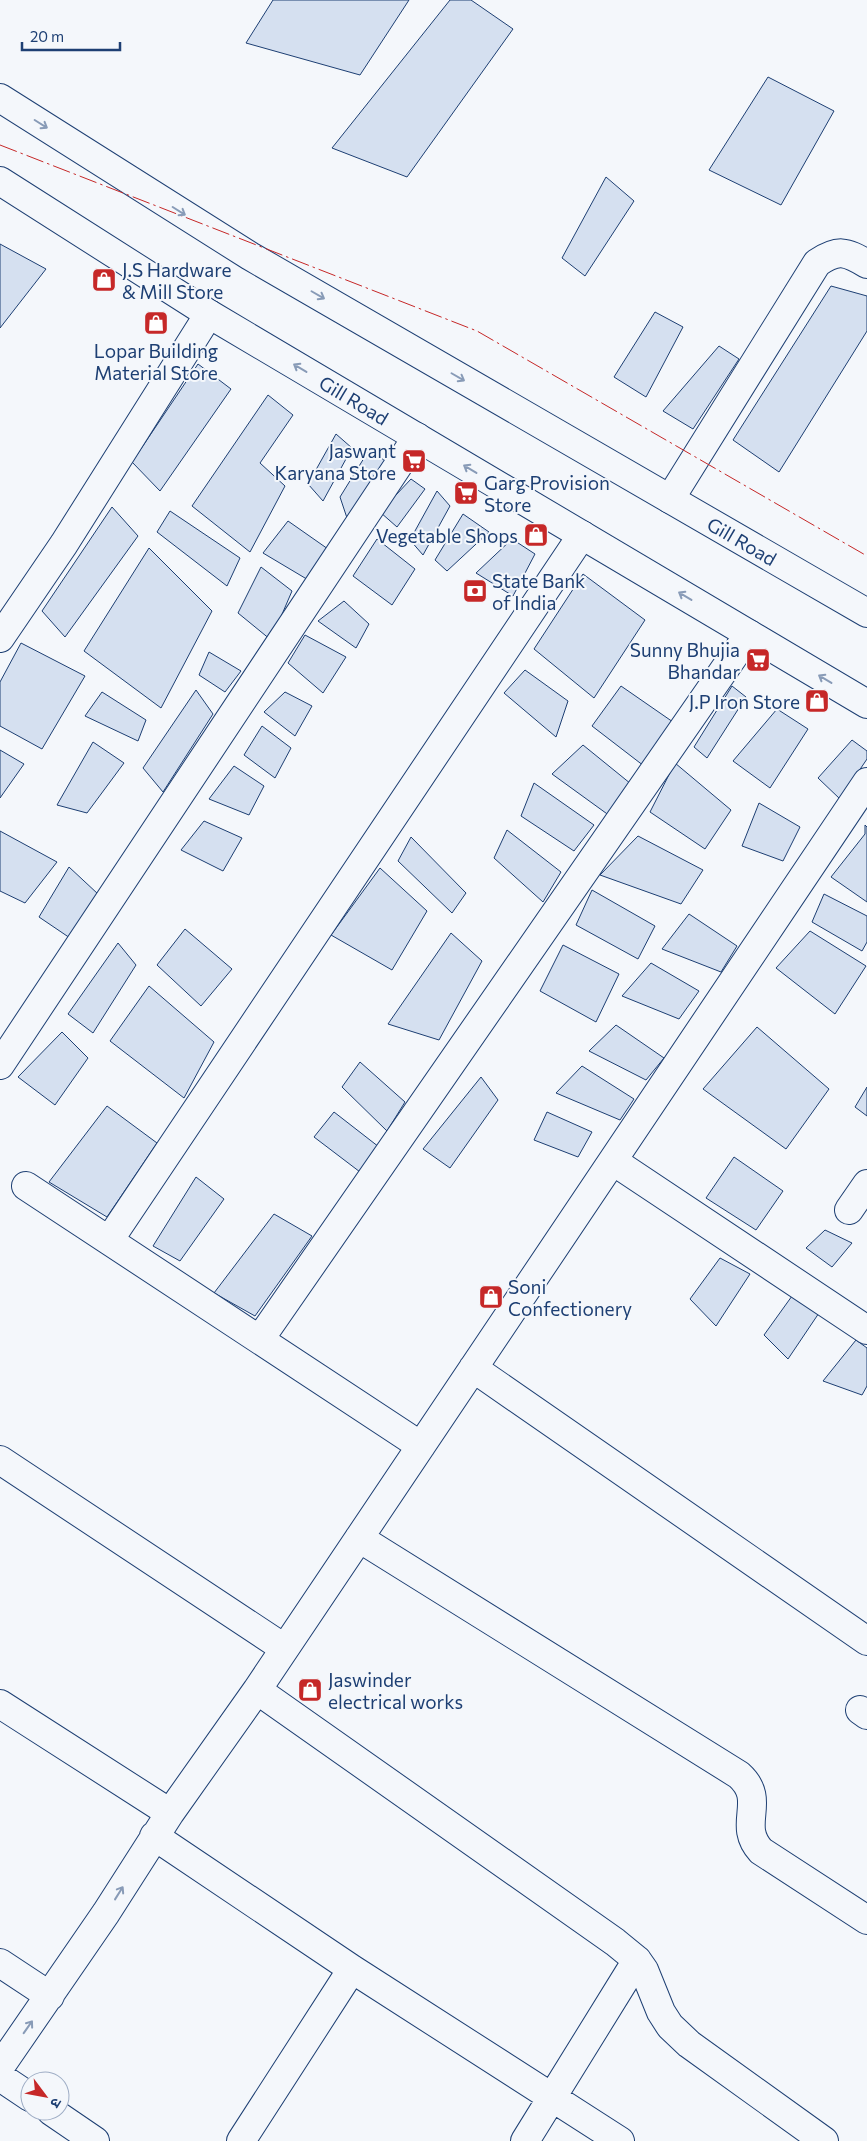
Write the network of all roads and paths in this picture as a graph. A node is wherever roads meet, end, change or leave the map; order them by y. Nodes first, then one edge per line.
1 (0, 98) edge
2 (0, 180) edge
3 (867, 264) edge
4 (209, 314) junction
5 (417, 437) junction
6 (670, 500) junction
7 (582, 535) junction
8 (867, 613) edge
9 (749, 634) junction
10 (0, 638) edge
11 (867, 704) edge
12 (867, 782) edge
13 (0, 1065) edge
14 (613, 1161) junction
15 (867, 1184) edge
16 (26, 1186) dead end
17 (849, 1210) dead end
18 (110, 1239) junction
19 (867, 1330) edge
20 (260, 1339) junction
21 (473, 1368) junction
22 (421, 1446) junction
23 (0, 1460) edge
24 (359, 1538) junction
25 (867, 1641) edge
26 (284, 1648) junction
27 (257, 1690) junction
28 (0, 1704) edge
29 (170, 1813) junction
30 (154, 1836) junction
31 (867, 1920) edge
32 (637, 1960) junction
33 (0, 1963) edge
34 (352, 1969) junction
35 (50, 1996) junction
36 (0, 2068) edge
37 (0, 2077) edge
38 (20, 2090) edge
39 (551, 2097) junction
40 (66, 2121) edge
41 (95, 2141) edge
42 (241, 2141) edge
43 (525, 2141) edge
44 (620, 2141) edge
45 (824, 2141) edge

1 -> 6 street, Gill Road
2 - 4 street, Gill Road
3 - 6 street
5 -> 4 street, Gill Road
4 - 10 street
7 -> 5 street, Gill Road
5 - 13 street
6 - 8 street, Gill Road
9 -> 7 street, Gill Road
7 - 18 street
11 -> 9 street, Gill Road
9 - 20 street
12 - 14 street
14 - 19 street
14 - 21 street
15 - 17 street
16 - 18 street
18 - 20 street
20 - 22 street
21 - 22 street
21 - 25 street
22 - 24 street
23 - 26 street
24 - 26 street
24 - 31 street
26 - 27 street
27 - 29 street
27 - 32 street
28 - 29 street
29 - 30 street
30 - 34 street
35 -> 30 street
32 - 39 street
32 - 45 street
33 - 35 street
34 - 39 street
34 - 42 street
36 -> 35 street
37 - 38 street
39 - 43 street
39 - 44 street
40 - 41 street

